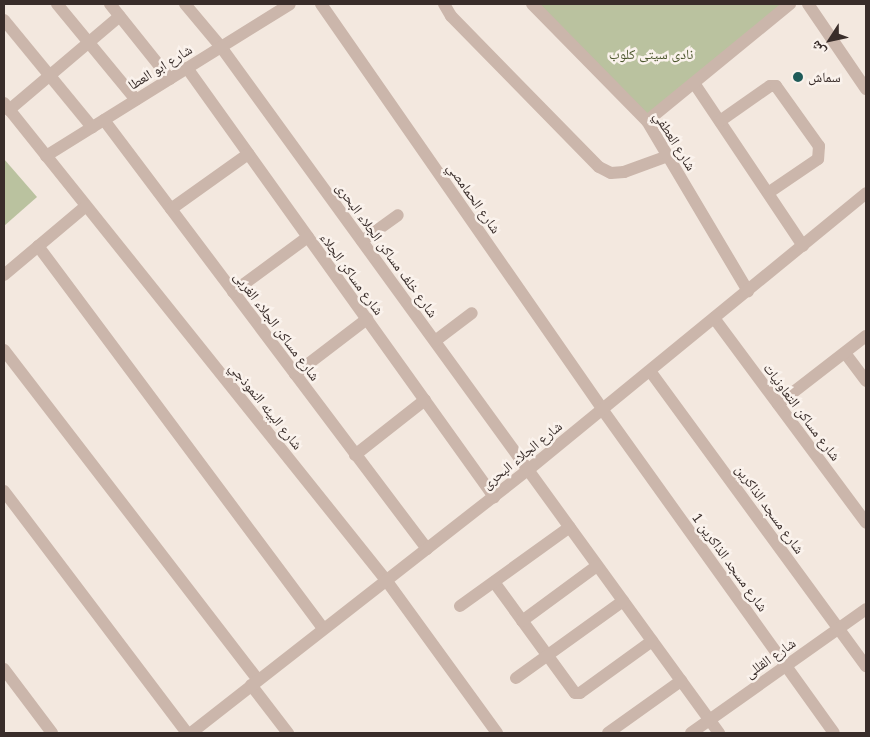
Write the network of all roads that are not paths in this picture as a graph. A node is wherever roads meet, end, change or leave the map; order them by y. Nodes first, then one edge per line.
1 (57, 4) edge
2 (110, 4) edge
3 (185, 4) edge
4 (290, 4) edge
5 (321, 4) edge
6 (444, 4) edge
7 (532, 4) edge
8 (790, 4) edge
9 (808, 4) edge
10 (120, 16) junction
11 (4, 20) edge
12 (89, 42) junction
13 (221, 47) junction
14 (187, 68) junction
15 (50, 76) junction
16 (170, 79) junction
17 (694, 83) junction
18 (866, 90) edge
19 (136, 100) junction
20 (6, 107) edge
21 (104, 120) junction
22 (647, 121) junction
23 (720, 121) junction
24 (92, 127) junction
25 (248, 154) junction
26 (46, 156) junction
27 (668, 156) junction
28 (768, 193) junction
29 (864, 200) edge
30 (86, 206) junction
31 (170, 209) junction
32 (398, 216) dead end
33 (308, 237) junction
34 (362, 241) junction
35 (38, 246) junction
36 (803, 246) junction
37 (4, 275) edge
38 (748, 291) junction
39 (233, 292) junction
40 (472, 314) dead end
41 (714, 318) junction
42 (367, 320) junction
43 (866, 336) edge
44 (434, 341) junction
45 (4, 350) edge
46 (845, 353) junction
47 (650, 371) junction
48 (294, 374) junction
49 (866, 381) edge
50 (425, 400) junction
51 (778, 404) junction
52 (602, 409) junction
53 (356, 455) junction
54 (528, 470) junction
55 (4, 491) edge
56 (494, 496) junction
57 (866, 523) edge
58 (570, 527) junction
59 (426, 550) junction
60 (597, 566) junction
61 (386, 580) junction
62 (494, 582) junction
63 (623, 601) junction
64 (460, 606) dead end
65 (866, 609) edge
66 (522, 621) junction
67 (323, 628) junction
68 (839, 628) junction
69 (652, 641) junction
70 (547, 656) junction
71 (785, 665) junction
72 (866, 666) edge
73 (4, 669) edge
74 (516, 678) dead end
75 (681, 681) junction
76 (254, 682) junction
77 (709, 720) junction
78 (52, 733) edge
79 (187, 733) edge
80 (191, 733) edge
81 (288, 733) edge
82 (498, 733) edge
83 (608, 733) edge
84 (691, 733) edge
85 (719, 733) edge
86 (834, 733) edge

1 - 12 street
2 - 10 street
3 - 13 street, شارع خلف مساكن الجلاء البحرى
4 - 13 street, شارع ابو العطا
5 - 52 street, شارع الحمامصي
6 - 27 street
7 - 22 street, شارع العطفي
8 - 17 street
9 - 18 street
10 - 12 street
10 - 16 street
11 - 15 street
12 - 15 street
12 - 19 street
13 - 14 street, شارع ابو العطا
13 - 34 street, شارع خلف مساكن الجلاء البحرى
14 - 16 street, شارع ابو العطا
14 - 25 street, شارع مساكن الجلاء
15 - 20 street
15 - 24 street
16 - 19 street, شارع ابو العطا
17 - 22 street
17 - 23 street
19 - 21 street, شارع ابو العطا
20 - 26 street, شارع البيئه النموذجي
21 - 24 street, شارع ابو العطا
21 - 31 street, شارع مساكن الجلاء الغربى
22 - 27 street, شارع العطفي
23 - 28 street
23 - 28 street
24 - 26 street, شارع ابو العطا
25 - 31 street
25 - 33 street, شارع مساكن الجلاء
26 - 30 street, شارع البيئه النموذجي
27 - 38 street, شارع العطفي
28 - 36 street
29 - 36 street, شارع الجلاء البحرى
30 - 35 street
30 - 61 street, شارع البيئه النموذجي
31 - 39 street, شارع مساكن الجلاء الغربى
32 - 34 street
33 - 39 street
33 - 42 street, شارع مساكن الجلاء
34 - 44 street, شارع خلف مساكن الجلاء البحرى
35 - 37 street
35 - 67 street
36 - 38 street, شارع الجلاء البحرى
38 - 41 street, شارع الجلاء البحرى
39 - 48 street, شارع مساكن الجلاء الغربى
40 - 44 street
41 - 47 street, شارع الجلاء البحرى
41 - 51 street, شارع مساكن التعاونيات
42 - 48 street
42 - 50 street, شارع مساكن الجلاء
43 - 46 street
44 - 54 street, شارع خلف مساكن الجلاء البحرى
45 - 76 street
46 - 49 street
46 - 51 street
47 - 52 street, شارع الجلاء البحرى
47 - 68 street, شارع مسجد الذاكرين
48 - 53 street, شارع مساكن الجلاء الغربى
50 - 53 street
50 - 56 street, شارع مساكن الجلاء
51 - 57 street, شارع مساكن التعاونيات
52 - 54 street, شارع الجلاء البحرى
52 - 71 street, شارع مسجد الذاكرين 1
53 - 59 street, شارع مساكن الجلاء الغربى
54 - 56 street, شارع الجلاء البحرى
54 - 58 street, شارع خلف مساكن الجلاء البحرى
55 - 79 street
56 - 59 street, شارع الجلاء البحرى
58 - 60 street, شارع خلف مساكن الجلاء البحرى
58 - 62 street
59 - 61 street, شارع الجلاء البحرى
60 - 63 street, شارع خلف مساكن الجلاء البحرى
60 - 66 street
61 - 67 street, شارع الجلاء البحرى
61 - 82 street, شارع البيئه النموذجي
62 - 64 street
62 - 66 street
63 - 69 street, شارع خلف مساكن الجلاء البحرى
63 - 70 street
65 - 68 street, شارع القللى
66 - 70 street
67 - 76 street, شارع الجلاء البحرى
68 - 71 street, شارع القللى
68 - 72 street, شارع مسجد الذاكرين
69 - 70 street
69 - 75 street, شارع خلف مساكن الجلاء البحرى
70 - 74 street
71 - 77 street, شارع القللى
71 - 86 street, شارع مسجد الذاكرين 1
73 - 78 street
75 - 77 street, شارع خلف مساكن الجلاء البحرى
75 - 83 street
76 - 80 street, شارع الجلاء البحرى
76 - 81 street
77 - 84 street, شارع القللى
77 - 85 street, شارع خلف مساكن الجلاء البحرى

